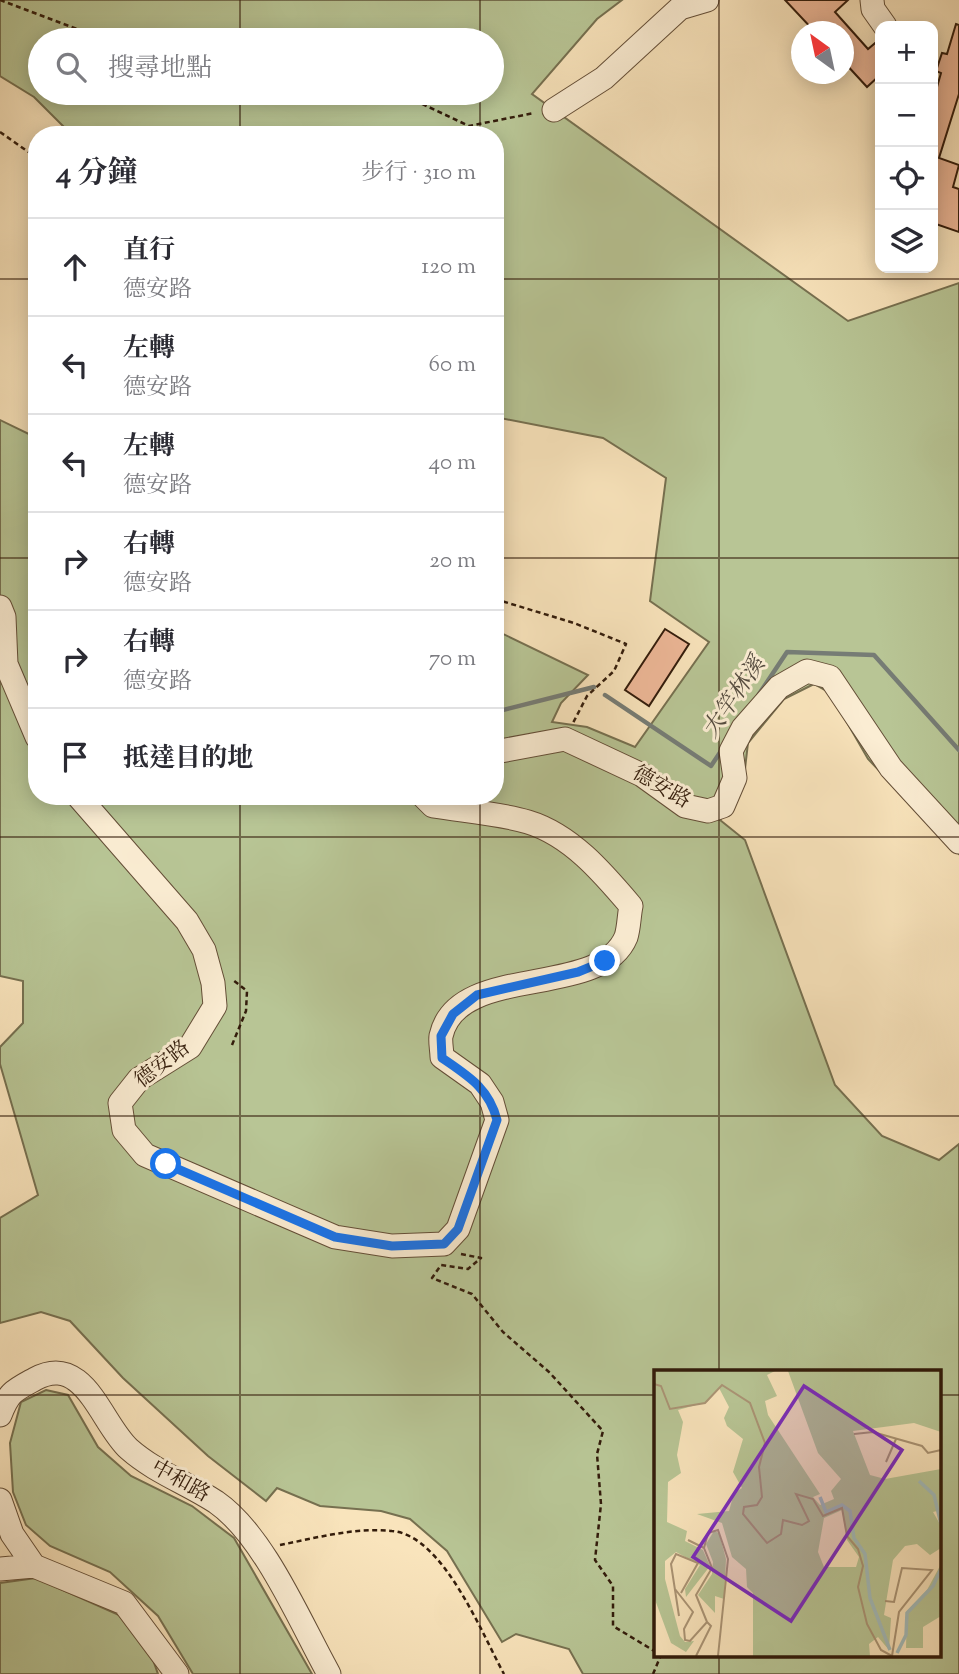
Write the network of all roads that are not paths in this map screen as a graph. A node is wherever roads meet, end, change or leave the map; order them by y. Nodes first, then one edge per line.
1 (708, 0) edge
2 (872, 0) edge
3 (881, 21) edge
4 (554, 110) road end
5 (0, 607) edge
6 (28, 716) edge
7 (504, 750) edge
8 (86, 805) edge
9 (432, 805) edge
10 (959, 842) edge
11 (0, 1415) edge
12 (0, 1500) edge
13 (34, 1566) junction
14 (0, 1569) edge
15 (177, 1674) edge
16 (329, 1674) edge

1 - 4 street
2 - 3 street
5 - 6 street
7 - 10 street, 德安路
8 - 9 street, 德安路
11 - 16 street, 中和路
12 - 13 street
13 - 14 street
13 - 15 street

